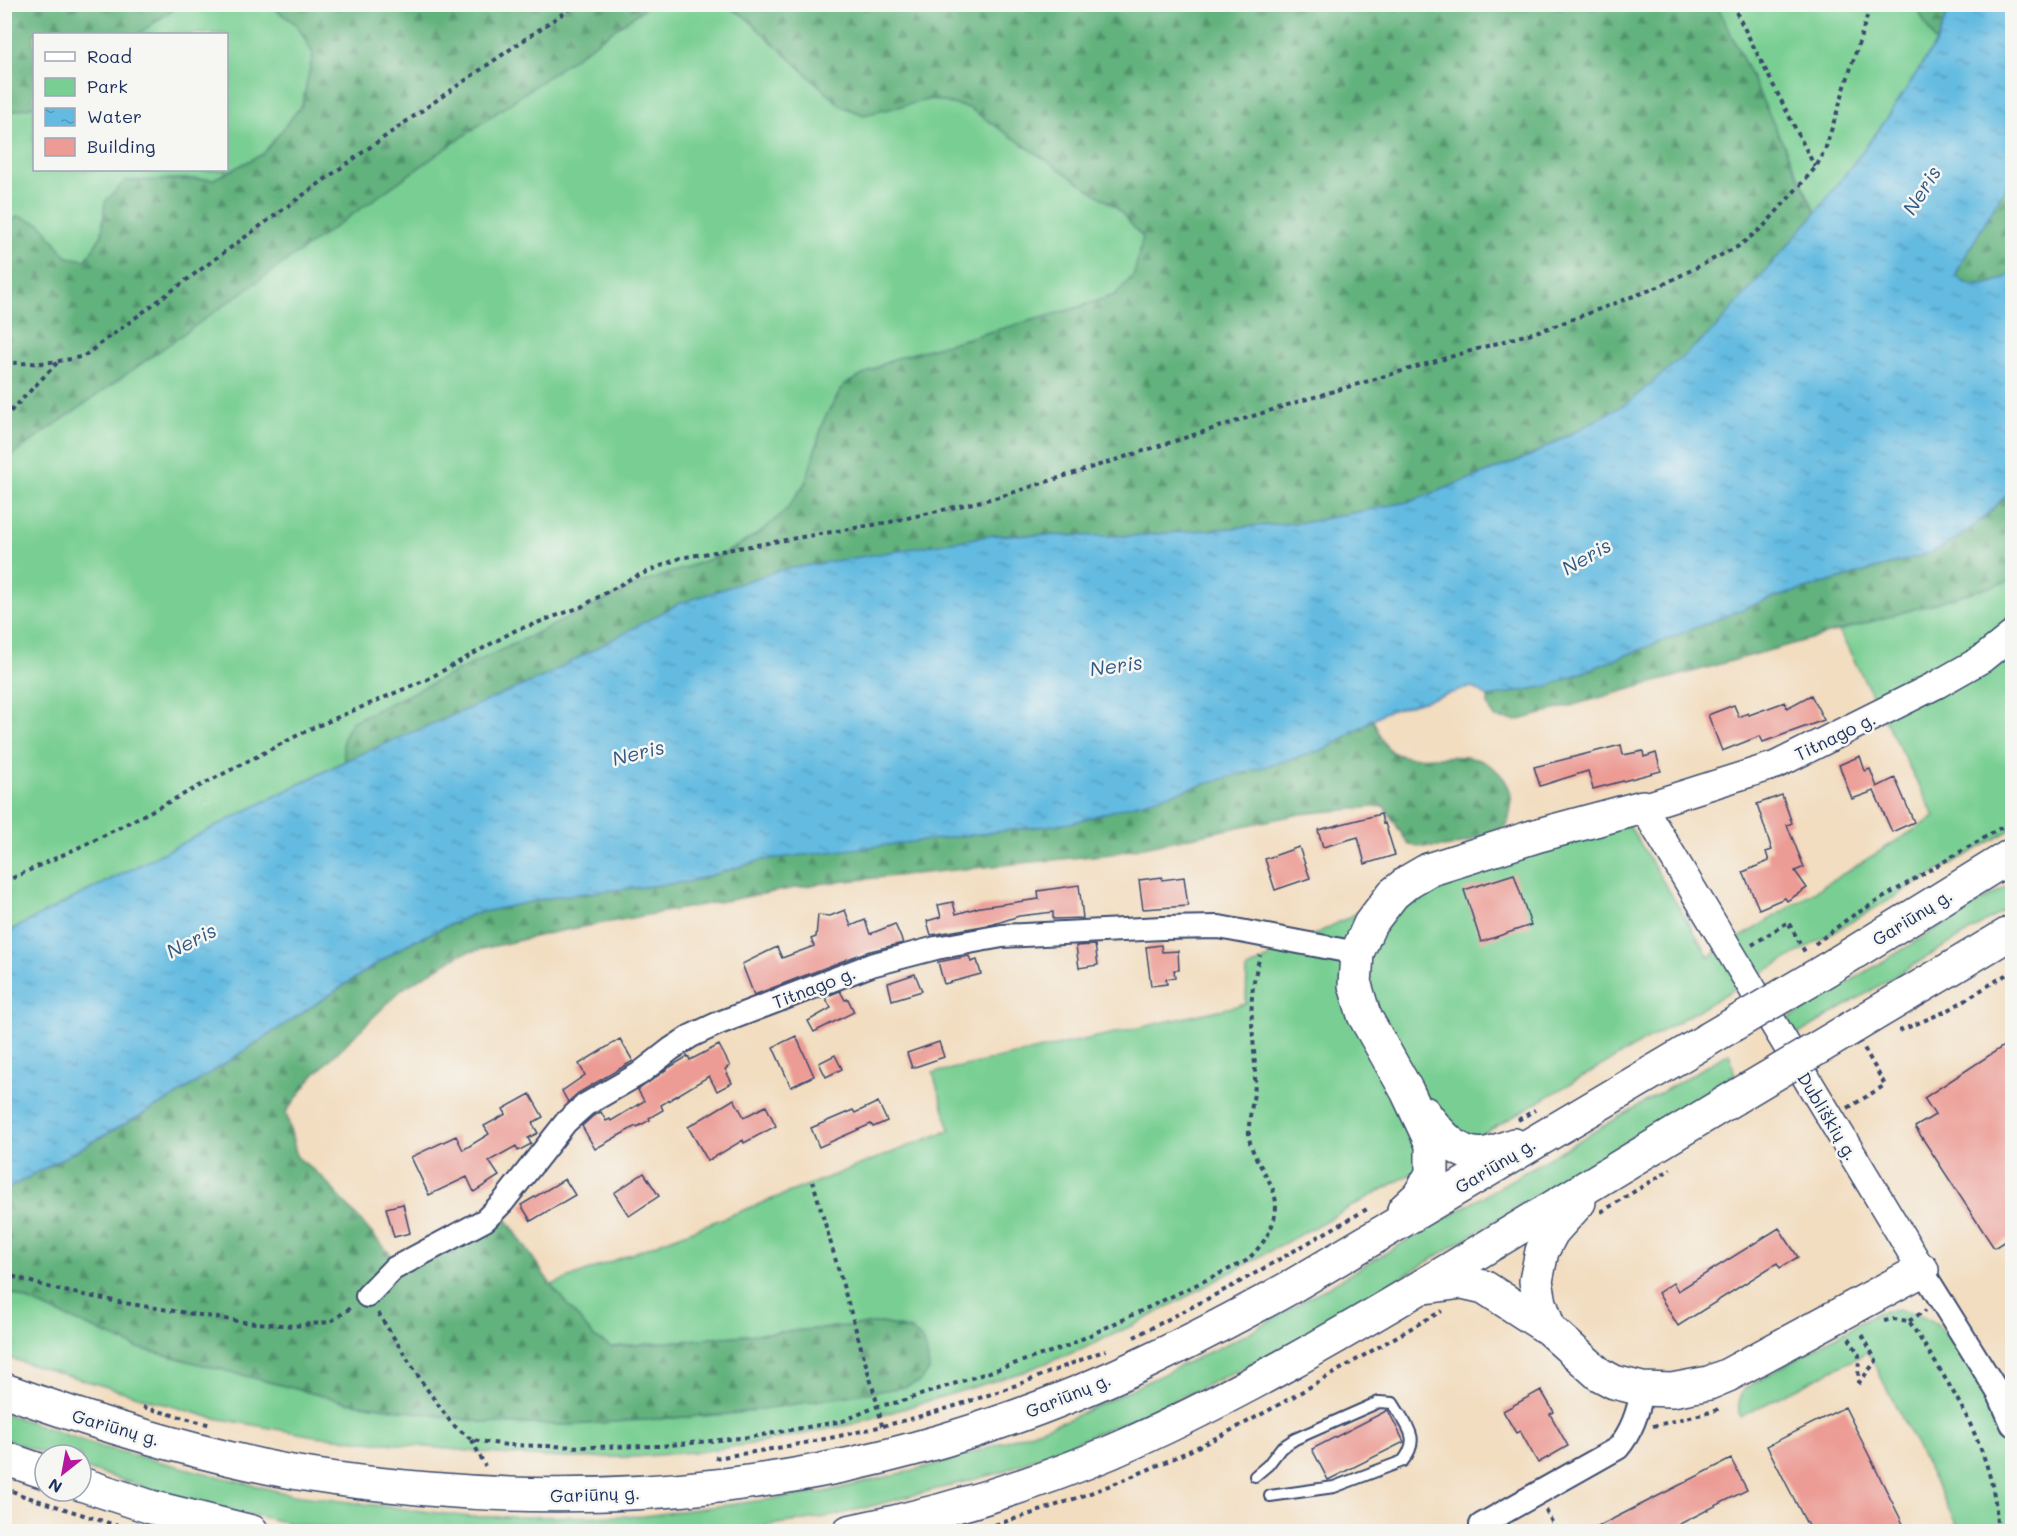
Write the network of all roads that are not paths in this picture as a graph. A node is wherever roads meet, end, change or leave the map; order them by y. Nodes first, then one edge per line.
1 (2013, 635) edge
2 (1644, 807) junction
3 (2013, 855) edge
4 (2013, 932) edge
5 (1357, 953) junction
6 (1407, 1092) junction
7 (1528, 1129) junction
8 (1598, 1181) junction
9 (1376, 1220) junction
10 (1922, 1270) junction
11 (1419, 1288) junction
12 (367, 1296) road end
13 (1550, 1329) junction
14 (1642, 1389) junction
15 (4, 1390) edge
16 (2013, 1424) edge
17 (4, 1458) edge
18 (33, 1468) edge
19 (1255, 1476) dead end
20 (93, 1488) edge
21 (1270, 1496) dead end
22 (252, 1532) edge
23 (849, 1532) edge
24 (1481, 1532) edge

1 - 2 street, Titnago g.
2 - 5 highway
2 - 10 street, Dubliškių g.
3 - 7 highway, Gariūnų g., bridge
4 - 8 highway, bridge
5 - 6 highway
5 - 12 street, Titnago g.
6 - 7 highway
6 - 9 highway
7 - 9 highway, Gariūnų g.
8 - 11 highway
8 - 13 highway
9 - 15 highway, Gariūnų g.
10 - 14 highway
10 - 16 street, Dubliškių g.
11 - 13 highway
11 - 23 highway
13 - 14 highway
14 - 24 street
17 - 18 highway
19 - 21 lane
20 - 22 highway

